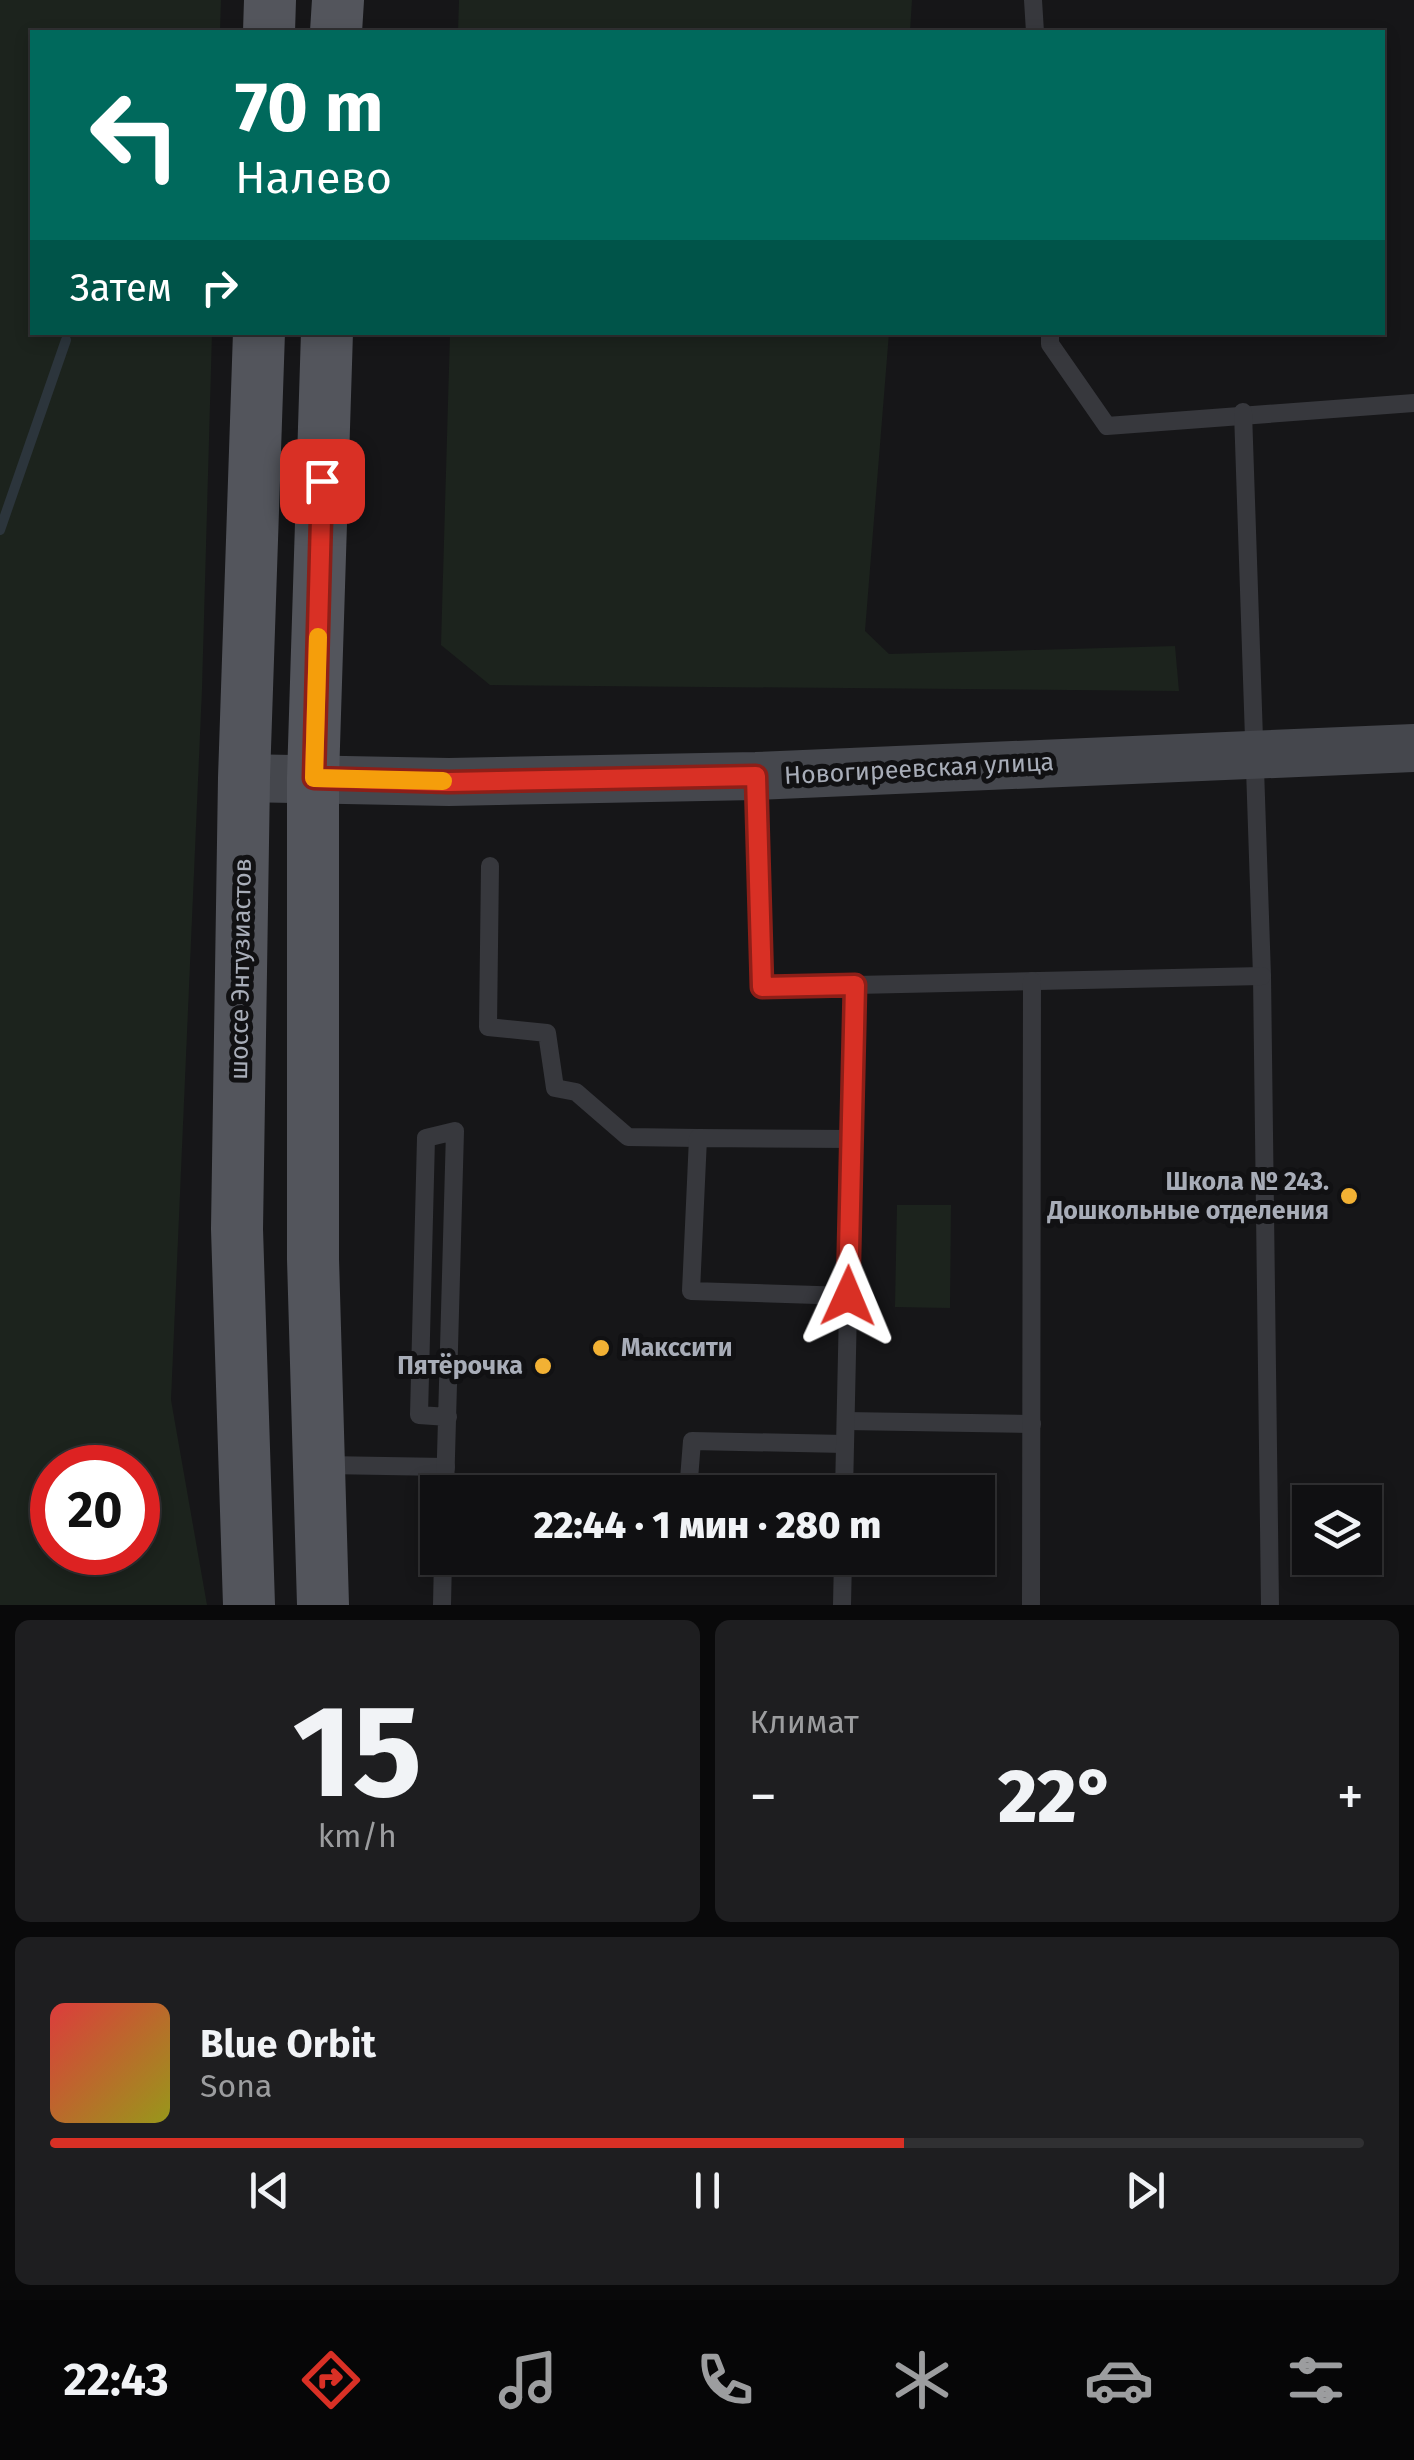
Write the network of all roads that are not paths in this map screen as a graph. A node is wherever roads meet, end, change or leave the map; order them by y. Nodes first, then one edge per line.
1 (270, 0) edge
2 (338, 0) edge
3 (1033, 0) edge
4 (269, 30) edge
5 (336, 30) edge
6 (1035, 30) edge
7 (259, 335) edge
8 (327, 335) edge
9 (1050, 335) edge
10 (1414, 402) edge
11 (1243, 412) junction
12 (1414, 748) edge
13 (1253, 754) junction
14 (756, 776) junction
15 (244, 778) junction
16 (314, 778) junction
17 (490, 866) dead end
18 (1262, 976) junction
19 (1032, 981) junction
20 (855, 985) junction
21 (698, 1138) junction
22 (852, 1138) junction
23 (848, 1296) junction
24 (448, 1417) junction
25 (846, 1422) junction
26 (1032, 1424) junction
27 (845, 1444) junction
28 (319, 1465) junction
29 (446, 1467) junction
30 (446, 1475) edge
31 (689, 1475) edge
32 (844, 1475) edge
33 (443, 1575) edge
34 (843, 1575) edge
35 (249, 1605) edge
36 (323, 1605) edge
37 (442, 1605) edge
38 (842, 1605) edge
39 (1032, 1605) edge
40 (1270, 1605) edge

1 - 4 main road
2 - 5 main road
3 - 6 lane
7 - 15 main road, шоссе Энтузиастов
8 - 16 main road
9 - 11 lane
10 - 11 lane
11 - 13 lane
12 - 13 main road, Новогиреевская улица
13 - 14 main road, Новогиреевская улица
13 - 18 lane
14 - 16 main road, Новогиреевская улица
14 - 20 lane
15 - 16 main road, Новогиреевская улица
15 - 35 main road, шоссе Энтузиастов
16 - 28 main road
17 - 21 lane
18 - 19 lane
18 - 40 lane
19 - 20 lane
19 - 26 lane
20 - 22 lane
21 - 22 lane
21 - 23 lane
22 - 23 lane
23 - 25 lane
24 - 24 lane
24 - 29 lane
25 - 26 lane
25 - 27 lane
26 - 39 lane
27 - 31 lane
27 - 32 lane
28 - 29 lane
28 - 36 main road
29 - 30 lane
33 - 37 lane
34 - 38 lane

